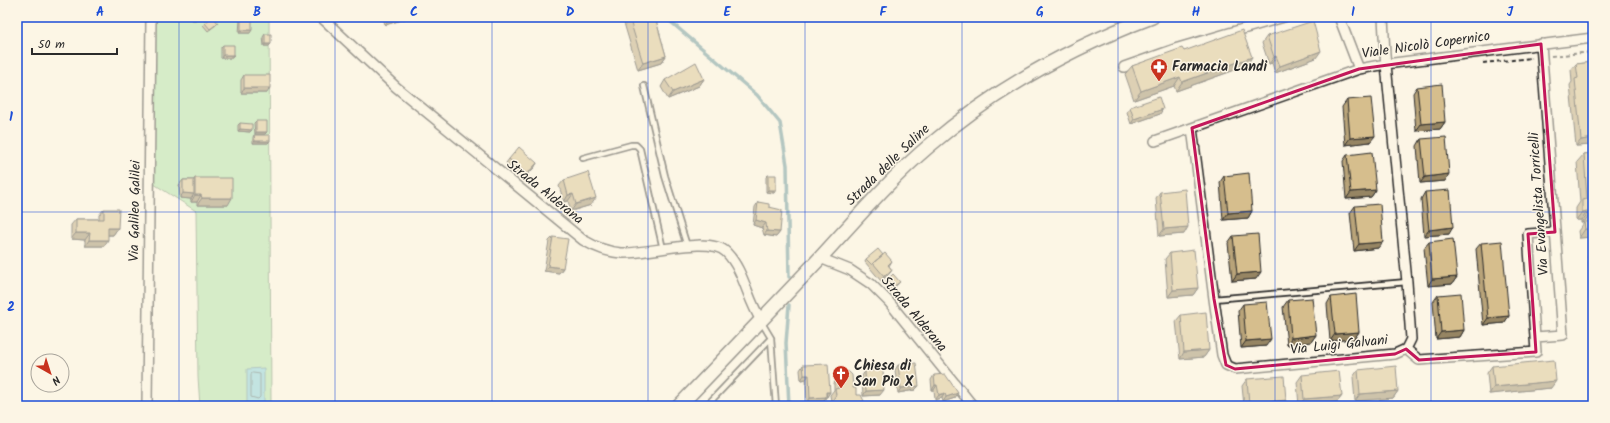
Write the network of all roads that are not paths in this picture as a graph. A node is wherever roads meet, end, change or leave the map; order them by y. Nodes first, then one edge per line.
1 (151, 17) edge
2 (321, 17) edge
3 (1152, 17) edge
4 (1284, 17) edge
5 (1339, 17) edge
6 (1383, 17) edge
7 (1593, 38) edge
8 (1541, 44) junction
9 (1386, 64) junction
10 (1124, 67) dead end
11 (1359, 69) junction
12 (644, 86) dead end
13 (1192, 128) junction
14 (1155, 141) dead end
15 (583, 158) dead end
16 (1556, 232) junction
17 (687, 246) junction
18 (663, 249) junction
19 (820, 258) junction
20 (1407, 282) junction
21 (1214, 299) junction
22 (761, 320) junction
23 (1535, 337) junction
24 (771, 338) junction
25 (1406, 349) junction
26 (690, 394) junction
27 (147, 406) edge
28 (668, 406) edge
29 (679, 406) edge
30 (684, 406) edge
31 (709, 406) edge
32 (776, 406) edge
33 (973, 406) edge

1 - 27 street, Via Galileo Galilei
2 - 18 street, Strada Alderana
3 - 19 street, Strada delle Saline
4 - 10 street
5 - 11 street
6 - 9 street, Via Luigi Galvani
7 - 8 street, Viale Nicolò Copernico
8 - 9 street, Viale Nicolò Copernico
8 - 16 street, Via Evangelista Torricelli
9 - 11 street, Viale Nicolò Copernico
9 - 20 street, Via Luigi Galvani
11 - 13 street, Viale Nicolò Copernico
12 - 17 lane
13 - 14 street, Viale Nicolò Copernico
13 - 21 street, Via Luigi Galvani
15 - 18 lane
16 - 23 street, Via Evangelista Torricelli
16 - 23 street
17 - 18 street, Strada Alderana
17 - 22 street, Strada Alderana
19 - 22 street, Strada delle Saline
19 - 33 street, Strada Alderana
20 - 21 lane
20 - 25 street, Via Luigi Galvani
21 - 25 street, Via Luigi Galvani
22 - 24 lane
22 - 26 street, Strada delle Saline
23 - 25 street
24 - 31 lane
24 - 32 lane
26 - 28 street, Strada delle Saline
26 - 29 street, Strada delle Saline
26 - 30 street, Strada delle Saline

